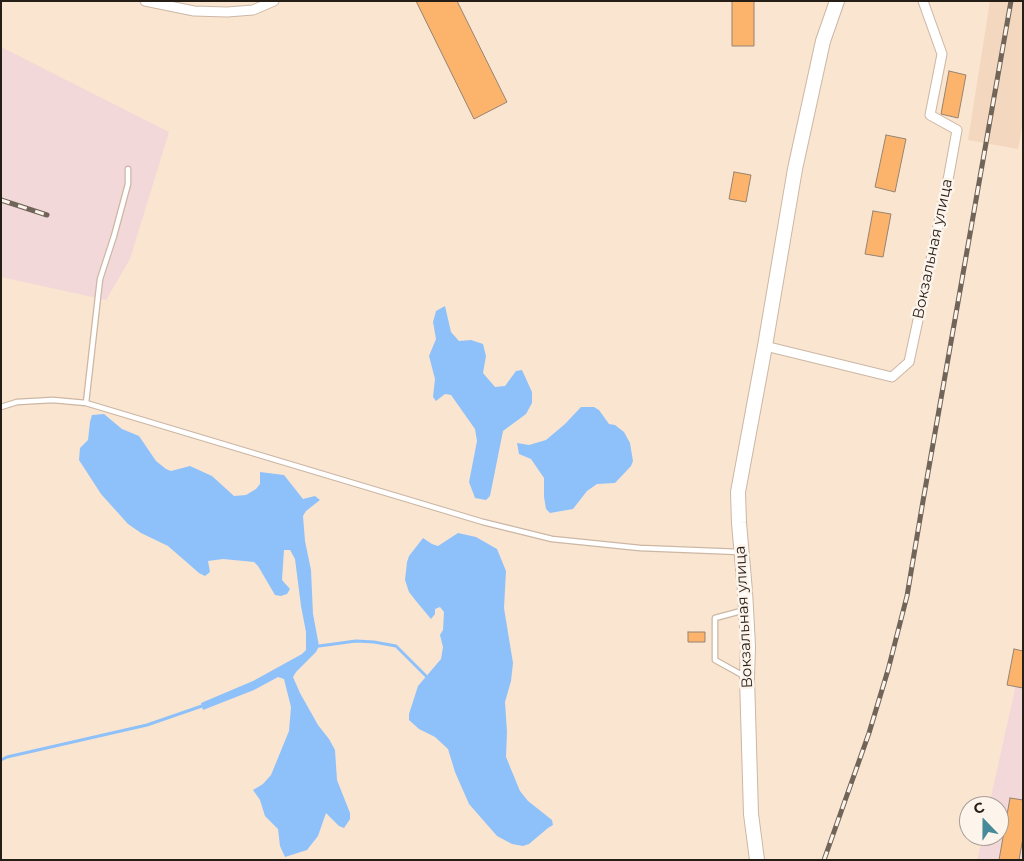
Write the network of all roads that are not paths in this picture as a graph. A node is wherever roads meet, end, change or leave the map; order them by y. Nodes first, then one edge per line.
1 (145, 1) edge
2 (274, 1) edge
3 (837, 1) edge
4 (923, 1) edge
5 (128, 169) dead end
6 (765, 346) junction
7 (86, 403) junction
8 (1, 407) edge
9 (741, 552) junction
10 (746, 609) junction
11 (747, 678) junction
12 (756, 860) edge

1 - 2 street
3 - 6 street, Вокзальная улица
4 - 6 street, Вокзальная улица
5 - 7 lane
6 - 9 street, Вокзальная улица
7 - 8 lane
7 - 9 lane
9 - 10 street, Вокзальная улица
10 - 11 street, Вокзальная улица
10 - 11 lane
11 - 12 street, Вокзальная улица

